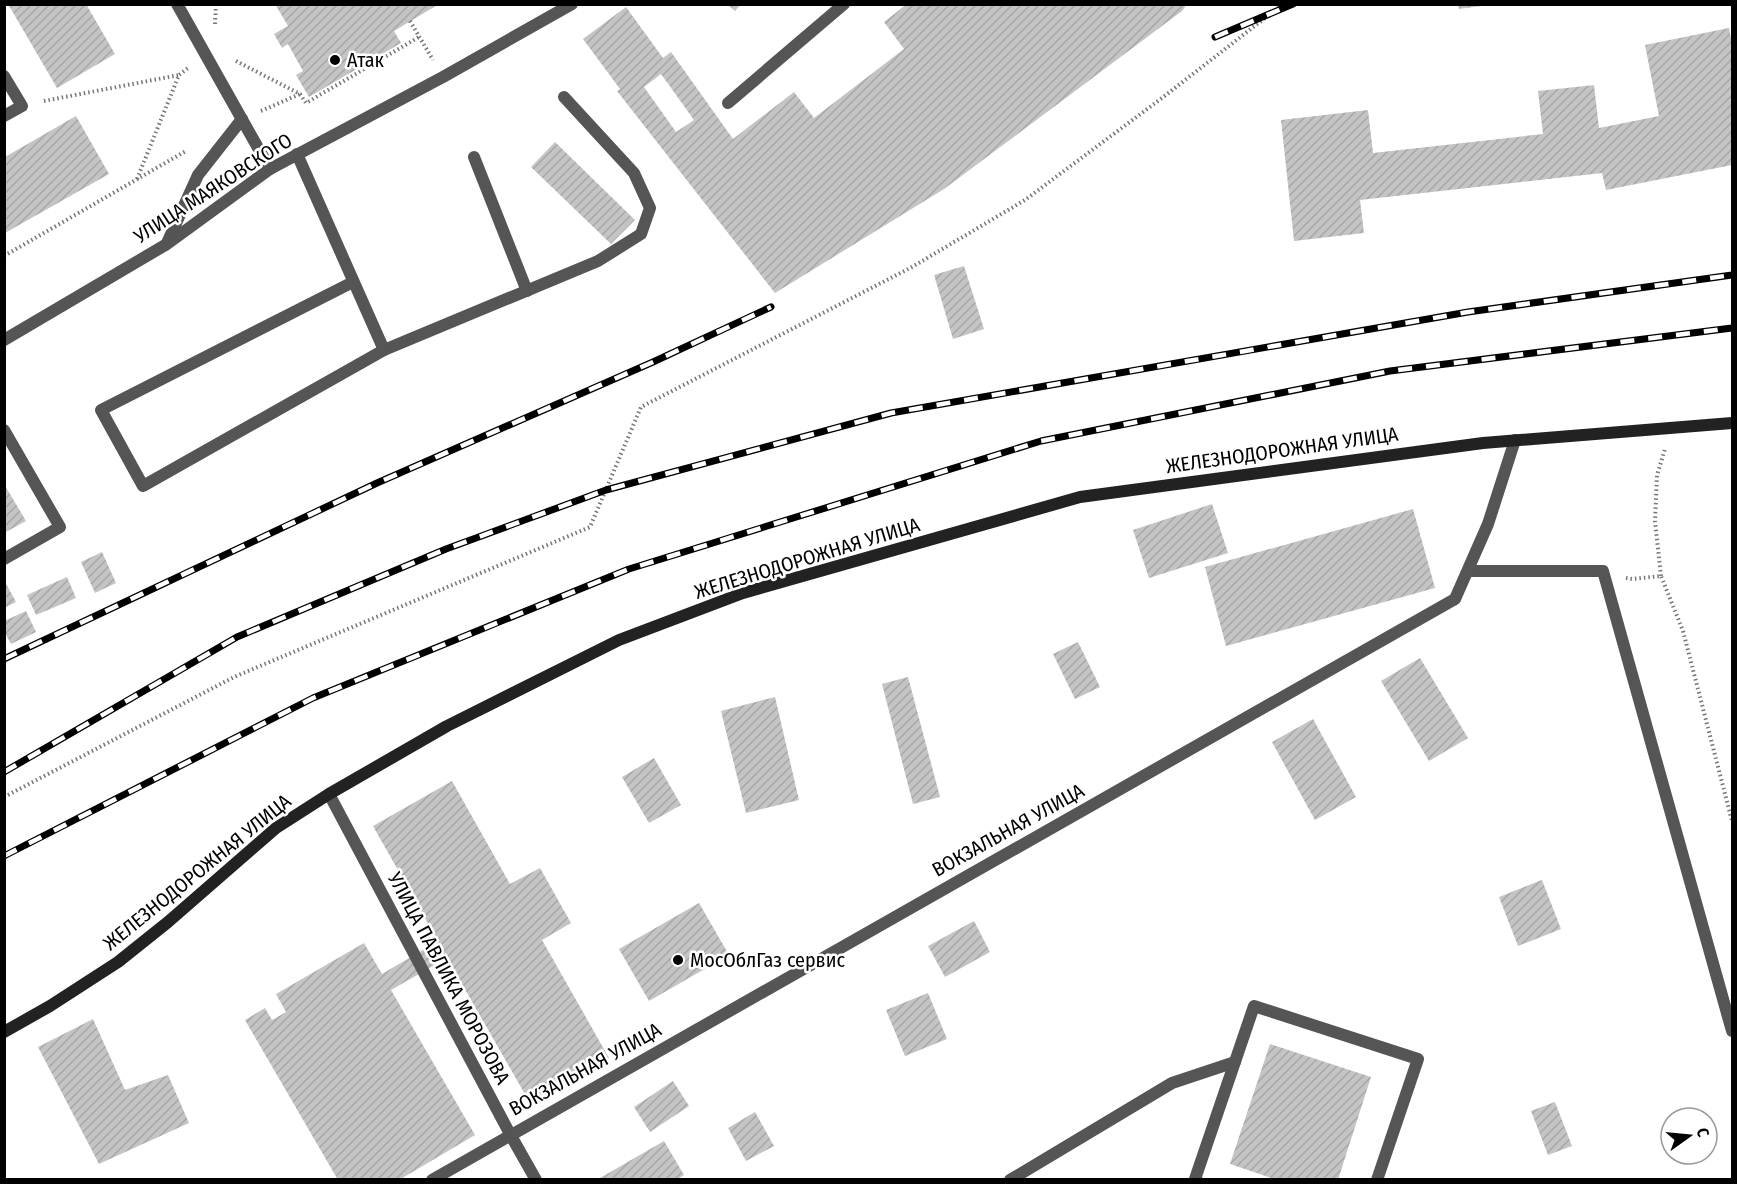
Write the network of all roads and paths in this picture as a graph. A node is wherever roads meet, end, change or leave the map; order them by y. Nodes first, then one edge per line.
1 (177, 4) edge
2 (572, 4) edge
3 (844, 4) edge
4 (1283, 4) edge
5 (410, 21) dead end
6 (419, 37) junction
7 (206, 55) junction
8 (236, 61) dead end
9 (179, 75) junction
10 (4, 76) edge
11 (443, 77) junction
12 (300, 94) junction
13 (564, 97) dead end
14 (728, 103) dead end
15 (22, 106) junction
16 (4, 116) edge
17 (242, 119) junction
18 (194, 147) dead end
19 (297, 154) junction
20 (474, 157) dead end
21 (270, 169) junction
22 (136, 180) junction
23 (166, 244) junction
24 (4, 256) edge
25 (353, 282) junction
26 (527, 291) junction
27 (4, 339) edge
28 (384, 350) junction
29 (1732, 423) edge
30 (1671, 428) junction
31 (4, 430) edge
32 (1515, 440) junction
33 (4, 559) edge
34 (1468, 571) junction
35 (1602, 571) junction
36 (1661, 576) junction
37 (329, 794) junction
38 (4, 798) edge
39 (1732, 821) edge
40 (1732, 1031) edge
41 (4, 1032) edge
42 (1235, 1062) junction
43 (510, 1134) junction
44 (432, 1179) edge
45 (536, 1179) edge
46 (1010, 1179) edge
47 (1197, 1179) edge
48 (1377, 1179) edge

1 - 7 street
2 - 11 street, УЛИЦА МАЯКОВСКОГО
3 - 14 street
4 - 38 path
5 - 6 path
6 - 11 path
6 - 12 path
7 - 9 path
7 - 17 street
8 - 12 path
9 - 15 path
9 - 22 path
10 - 15 street
11 - 19 street, УЛИЦА МАЯКОВСКОГО
12 - 17 path
13 - 26 street
15 - 16 street
17 - 21 street
17 - 23 street
18 - 22 path
19 - 21 street, УЛИЦА МАЯКОВСКОГО
19 - 25 street
20 - 26 street
21 - 23 street, УЛИЦА МАЯКОВСКОГО
22 - 24 path
23 - 27 street, УЛИЦА МАЯКОВСКОГО
25 - 28 street
25 - 28 street
26 - 28 street
29 - 30 street, ЖЕЛЕЗНОДОРОЖНАЯ УЛИЦА
30 - 32 street, ЖЕЛЕЗНОДОРОЖНАЯ УЛИЦА
30 - 36 path
31 - 33 street
32 - 34 street, ВОКЗАЛЬНАЯ УЛИЦА
32 - 37 street, ЖЕЛЕЗНОДОРОЖНАЯ УЛИЦА
34 - 35 street
34 - 43 street, ВОКЗАЛЬНАЯ УЛИЦА
35 - 36 path
35 - 40 street
36 - 39 path
37 - 41 street, ЖЕЛЕЗНОДОРОЖНАЯ УЛИЦА
37 - 43 street, УЛИЦА ПАВЛИКА МОРОЗОВА
42 - 46 street
42 - 47 street
42 - 48 street
43 - 44 street, ВОКЗАЛЬНАЯ УЛИЦА
43 - 45 street, УЛИЦА ПАВЛИКА МОРОЗОВА

